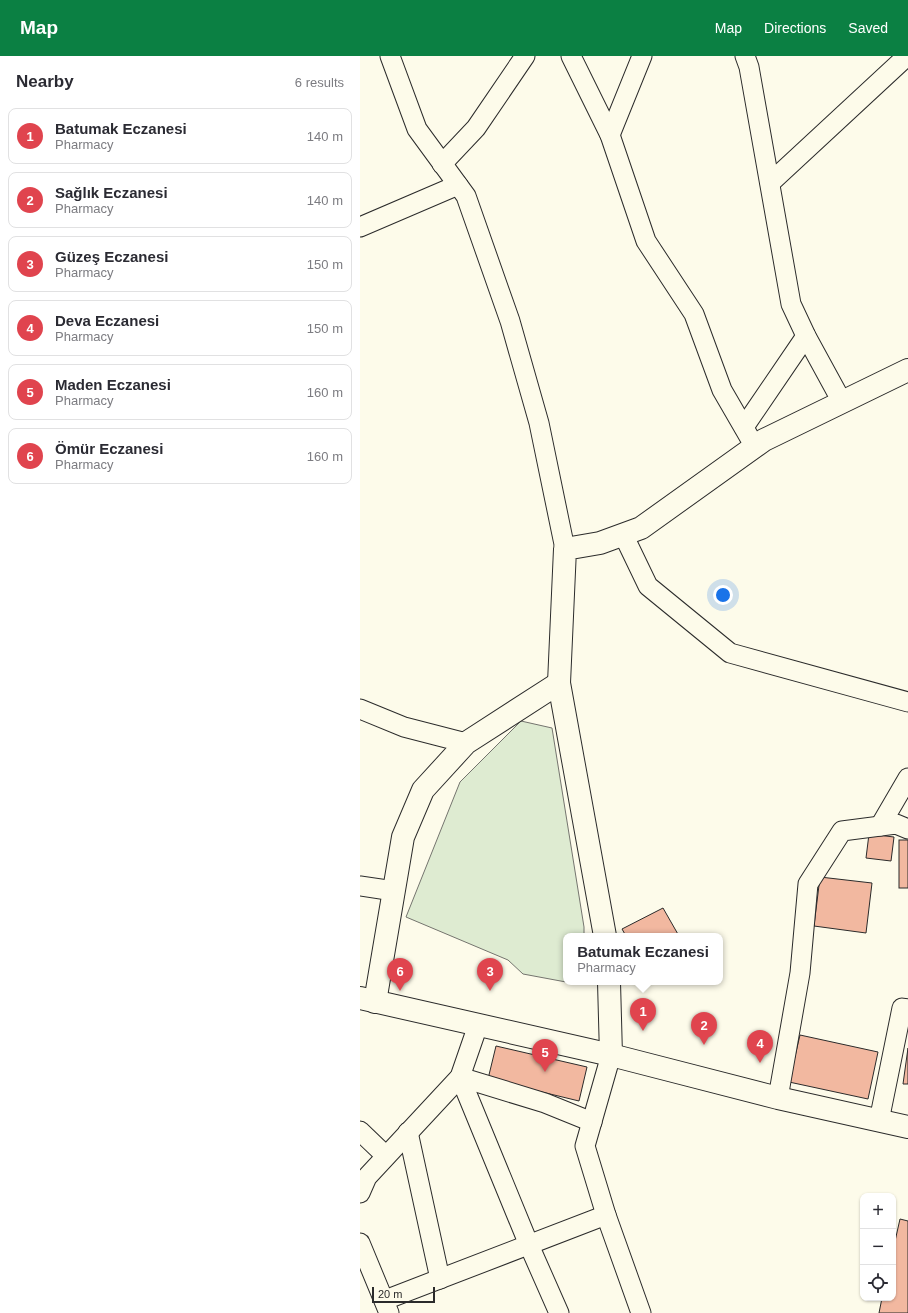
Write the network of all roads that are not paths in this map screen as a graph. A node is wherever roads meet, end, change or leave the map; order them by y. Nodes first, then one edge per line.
1 (390, 56) edge
2 (525, 56) edge
3 (571, 56) edge
4 (642, 56) edge
5 (745, 56) edge
6 (907, 56) edge
7 (610, 134) junction
8 (442, 164) junction
9 (770, 184) junction
10 (458, 185) junction
11 (360, 227) edge
12 (806, 336) junction
13 (908, 370) edge
14 (842, 402) junction
15 (744, 427) junction
16 (756, 446) junction
17 (623, 534) junction
18 (565, 549) junction
19 (559, 683) junction
20 (908, 702) edge
21 (360, 709) edge
22 (466, 743) junction
23 (908, 778) edge
24 (880, 826) junction
25 (908, 829) edge
26 (360, 886) edge
27 (394, 891) junction
28 (604, 933) edge
29 (609, 985) edge
30 (367, 1000) edge
31 (908, 1009) edge
32 (478, 1025) junction
33 (611, 1055) junction
34 (460, 1077) junction
35 (778, 1098) junction
36 (592, 1122) junction
37 (880, 1122) junction
38 (908, 1127) edge
39 (360, 1130) edge
40 (408, 1132) junction
41 (386, 1156) junction
42 (360, 1193) edge
43 (606, 1215) junction
44 (360, 1243) edge
45 (529, 1245) junction
46 (440, 1279) junction
47 (387, 1307) edge
48 (559, 1313) edge
49 (641, 1313) edge

1 - 8 street
2 - 8 street
3 - 7 street
4 - 7 street
5 - 9 street
6 - 9 street
7 - 15 street
8 - 10 street
9 - 12 street
10 - 11 street
10 - 18 street
12 - 14 street
12 - 15 street
13 - 14 street
14 - 16 street
15 - 16 street
16 - 17 street
17 - 18 street
17 - 20 street
18 - 19 street
19 - 22 street
19 - 28 street
21 - 22 street
22 - 27 street
23 - 24 street
24 - 25 street
24 - 35 street
26 - 27 street
27 - 30 street
29 - 33 street
30 - 32 street
31 - 37 street
32 - 33 street
32 - 34 street
33 - 35 street
33 - 36 street
34 - 36 street
34 - 40 street
34 - 45 street
35 - 37 street
36 - 43 street
37 - 38 street
39 - 41 street
40 - 41 street
40 - 46 street
41 - 42 street
43 - 45 street
43 - 49 street
44 - 47 street
45 - 46 street
45 - 48 street
46 - 47 street

